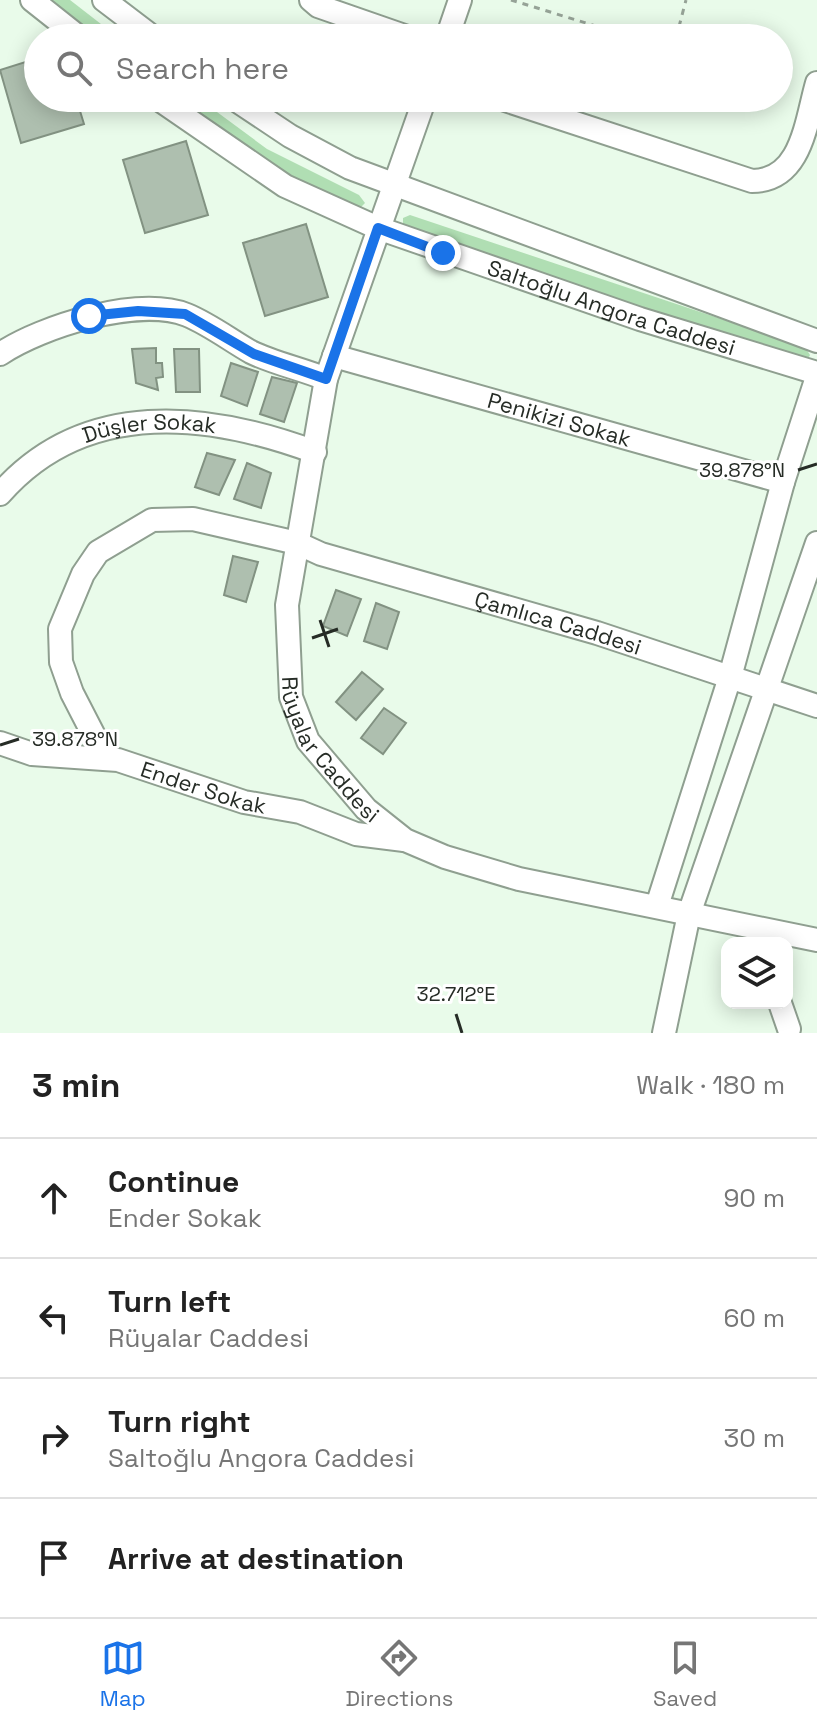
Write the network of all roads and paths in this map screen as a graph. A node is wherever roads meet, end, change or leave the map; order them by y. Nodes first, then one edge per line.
1 (32, 0) edge
2 (104, 0) edge
3 (311, 0) edge
4 (460, 0) edge
5 (511, 0) edge
6 (686, 0) edge
7 (62, 24) edge
8 (136, 24) edge
9 (370, 24) edge
10 (452, 24) edge
11 (589, 24) edge
12 (680, 24) edge
13 (817, 83) edge
14 (177, 112) edge
15 (255, 112) edge
16 (420, 112) edge
17 (542, 112) edge
18 (392, 185) junction
19 (378, 228) junction
20 (817, 341) edge
21 (0, 354) edge
22 (334, 356) junction
23 (817, 375) edge
24 (326, 379) junction
25 (315, 452) junction
26 (783, 482) junction
27 (0, 494) edge
28 (297, 543) junction
29 (817, 543) edge
30 (730, 677) junction
31 (767, 690) junction
32 (817, 706) edge
33 (0, 743) edge
34 (106, 759) junction
35 (405, 840) junction
36 (657, 906) junction
37 (689, 914) junction
38 (756, 935) edge
39 (817, 940) edge
40 (782, 1009) edge
41 (789, 1029) dead end
42 (664, 1033) edge

1 - 7 street
2 - 8 street
3 - 9 street
4 - 10 street
5 - 11 path
6 - 12 path
13 - 17 street
14 - 19 street, Saltoğlu Angora Caddesi
15 - 18 street, Saltoğlu Angora Caddesi
16 - 18 street, Rüyalar Caddesi
18 - 19 street, Rüyalar Caddesi
18 - 20 street, Saltoğlu Angora Caddesi
19 - 22 street, Rüyalar Caddesi
19 - 23 street, Saltoğlu Angora Caddesi
21 - 24 street
22 - 24 street, Rüyalar Caddesi
22 - 26 street, Penikizi Sokak
23 - 26 street
24 - 25 street, Rüyalar Caddesi
25 - 27 street, Düşler Sokak
25 - 28 street, Rüyalar Caddesi
26 - 30 street
28 - 30 street, Çamlıca Caddesi
28 - 34 street, Çamlıca Caddesi
28 - 35 street, Rüyalar Caddesi
29 - 31 street
30 - 31 street, Çamlıca Caddesi
30 - 36 street
31 - 32 street, Çamlıca Caddesi
31 - 37 street
33 - 34 street, Ender Sokak
34 - 35 street, Ender Sokak
35 - 36 street, Rüyalar Caddesi
36 - 37 street, Rüyalar Caddesi
37 - 38 street, Rüyalar Caddesi
37 - 42 street
38 - 39 street, Rüyalar Caddesi
40 - 41 street

